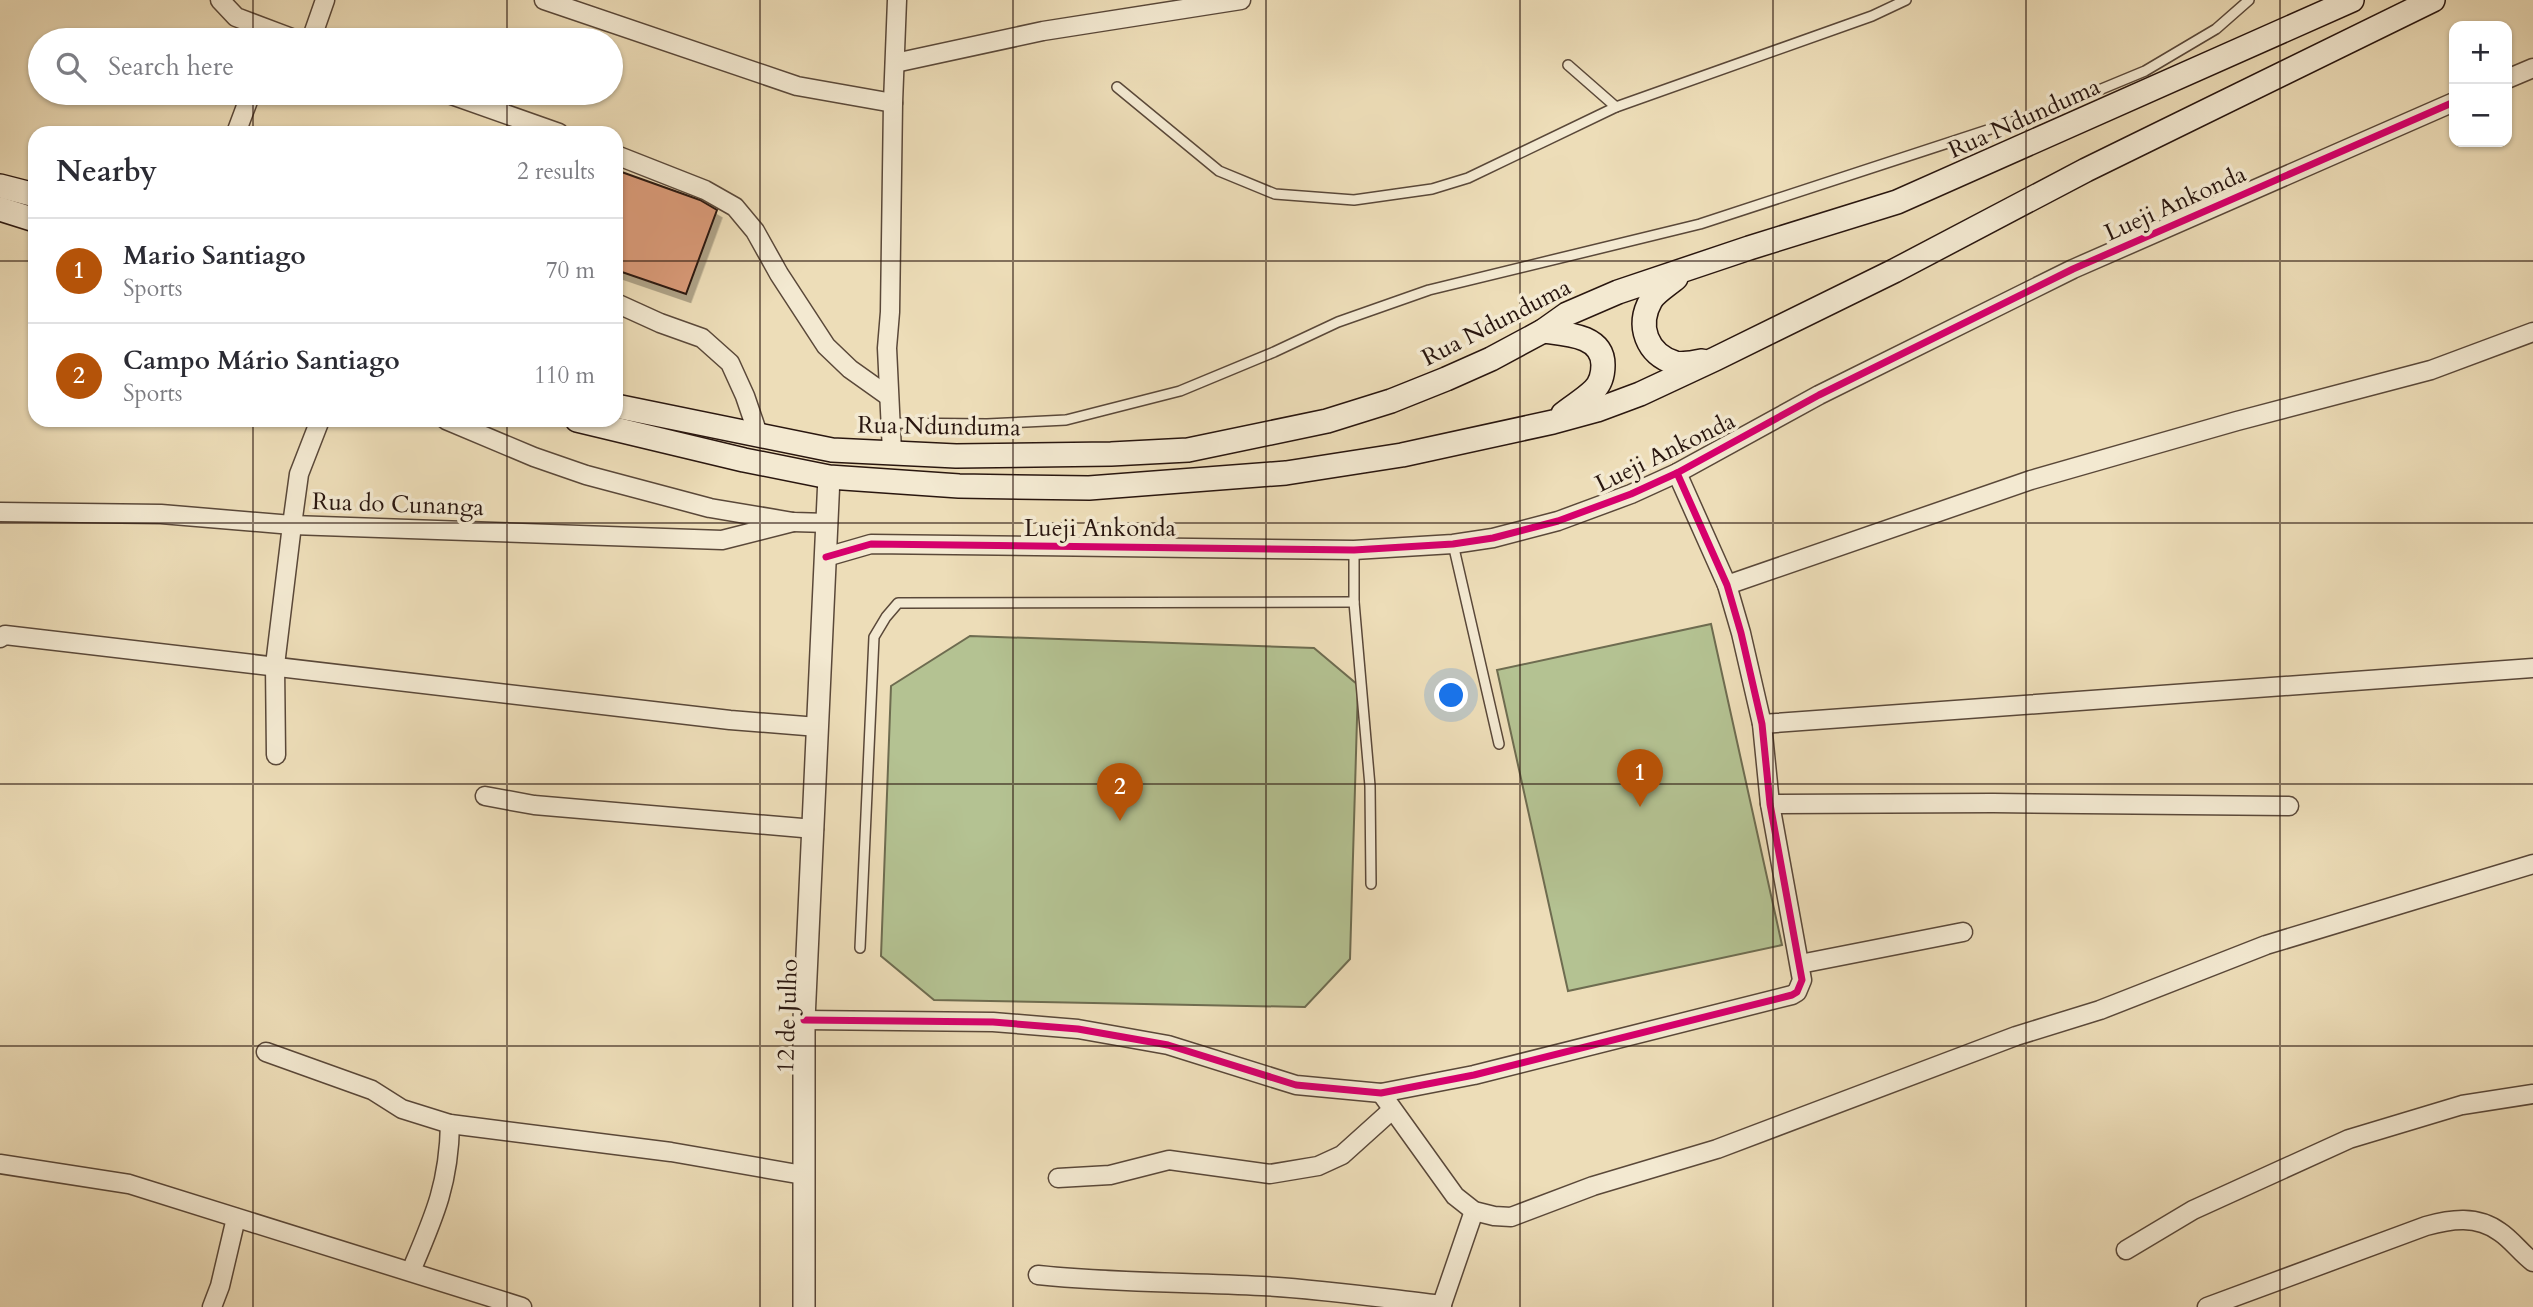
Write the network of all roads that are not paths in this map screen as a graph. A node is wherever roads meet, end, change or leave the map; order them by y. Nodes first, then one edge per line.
1 (220, 0) edge
2 (325, 0) edge
3 (544, 0) edge
4 (897, 0) edge
5 (1241, 0) edge
6 (1906, 0) edge
7 (2249, 0) edge
8 (2353, 0) edge
9 (2433, 0) edge
10 (571, 5) edge
11 (257, 28) edge
12 (315, 28) edge
13 (895, 63) junction
14 (1568, 65) dead end
15 (2533, 68) edge
16 (2512, 77) edge
17 (1117, 87) dead end
18 (893, 103) junction
19 (2449, 104) edge
20 (246, 105) edge
21 (473, 105) edge
22 (1616, 107) junction
23 (239, 126) edge
24 (521, 126) edge
25 (623, 158) edge
26 (0, 186) edge
27 (28, 193) edge
28 (0, 209) edge
29 (28, 218) edge
30 (1684, 272) junction
31 (623, 306) edge
32 (1544, 331) junction
33 (2533, 332) edge
34 (1715, 359) junction
35 (888, 396) junction
36 (623, 408) edge
37 (1553, 422) junction
38 (890, 423) junction
39 (317, 427) edge
40 (463, 427) edge
41 (606, 427) edge
42 (759, 437) junction
43 (892, 452) junction
44 (1677, 473) junction
45 (829, 477) junction
46 (0, 512) edge
47 (793, 522) junction
48 (828, 523) junction
49 (292, 525) junction
50 (1454, 544) junction
51 (1354, 550) junction
52 (826, 557) junction
53 (1727, 585) junction
54 (1354, 602) junction
55 (0, 638) edge
56 (275, 665) junction
57 (2533, 668) edge
58 (1762, 724) junction
59 (818, 727) junction
60 (1499, 744) dead end
61 (276, 755) dead end
62 (485, 796) dead end
63 (1770, 804) junction
64 (2289, 806) dead end
65 (814, 829) junction
66 (2533, 864) edge
67 (1371, 884) dead end
68 (1963, 932) dead end
69 (860, 948) dead end
70 (1800, 964) junction
71 (804, 1020) junction
72 (266, 1052) dead end
73 (1381, 1093) junction
74 (2533, 1094) edge
75 (1392, 1110) junction
76 (450, 1124) junction
77 (0, 1164) edge
78 (803, 1175) junction
79 (1058, 1178) dead end
80 (1474, 1211) junction
81 (236, 1218) junction
82 (2126, 1250) dead end
83 (2533, 1262) edge
84 (411, 1270) junction
85 (1038, 1275) dead end
86 (1441, 1306) edge
87 (212, 1307) edge
88 (522, 1307) edge
89 (803, 1307) edge
90 (2207, 1307) edge

1 - 11 street
2 - 12 street
3 - 10 street
4 - 13 street
5 - 13 street
6 - 22 lane
7 - 38 lane
8 - 30 main road, Rua Ndunduma
9 - 34 main road, Lueji Ankonda
10 - 18 street
13 - 18 street
14 - 22 lane
15 - 16 street
17 - 22 lane
18 - 35 street
19 - 44 street, Lueji Ankonda
20 - 23 street
21 - 24 street
25 - 35 street
26 - 27 main road
28 - 29 main road
30 - 32 main road, Rua Ndunduma
30 - 34 main road
31 - 42 street
32 - 37 main road
32 - 43 main road, Rua Ndunduma
33 - 53 street
34 - 37 main road, Lueji Ankonda
35 - 38 street
36 - 42 main road, Rua Ndunduma
37 - 45 main road, Lueji Ankonda
38 - 43 street
39 - 49 street
40 - 47 street
41 - 45 main road, Lueji Ankonda
42 - 43 main road, Rua Ndunduma
44 - 50 street, Lueji Ankonda
44 - 53 street
45 - 48 street, 12 de Julho
46 - 49 street, Rua do Cunanga
47 - 48 street
47 - 49 street, Rua do Cunanga
48 - 52 street, 12 de Julho
49 - 56 street
50 - 51 street, Lueji Ankonda
50 - 60 lane
51 - 52 street, Lueji Ankonda
51 - 54 lane
52 - 59 street, 12 de Julho
53 - 58 street
54 - 67 lane
54 - 69 lane
55 - 56 street
56 - 59 street
56 - 61 street
57 - 58 street
58 - 63 street
59 - 65 street, 12 de Julho
62 - 65 street
63 - 64 street
63 - 70 street
65 - 71 street, 12 de Julho
66 - 80 street
68 - 70 street
70 - 73 street
71 - 73 street
71 - 78 street, 12 de Julho
72 - 76 street
73 - 75 street
74 - 82 street
75 - 79 street
75 - 80 street
76 - 78 street
76 - 84 street
77 - 81 street
78 - 89 street, 12 de Julho
80 - 86 street
81 - 84 street
81 - 87 street
83 - 90 street
84 - 88 street
85 - 86 street

